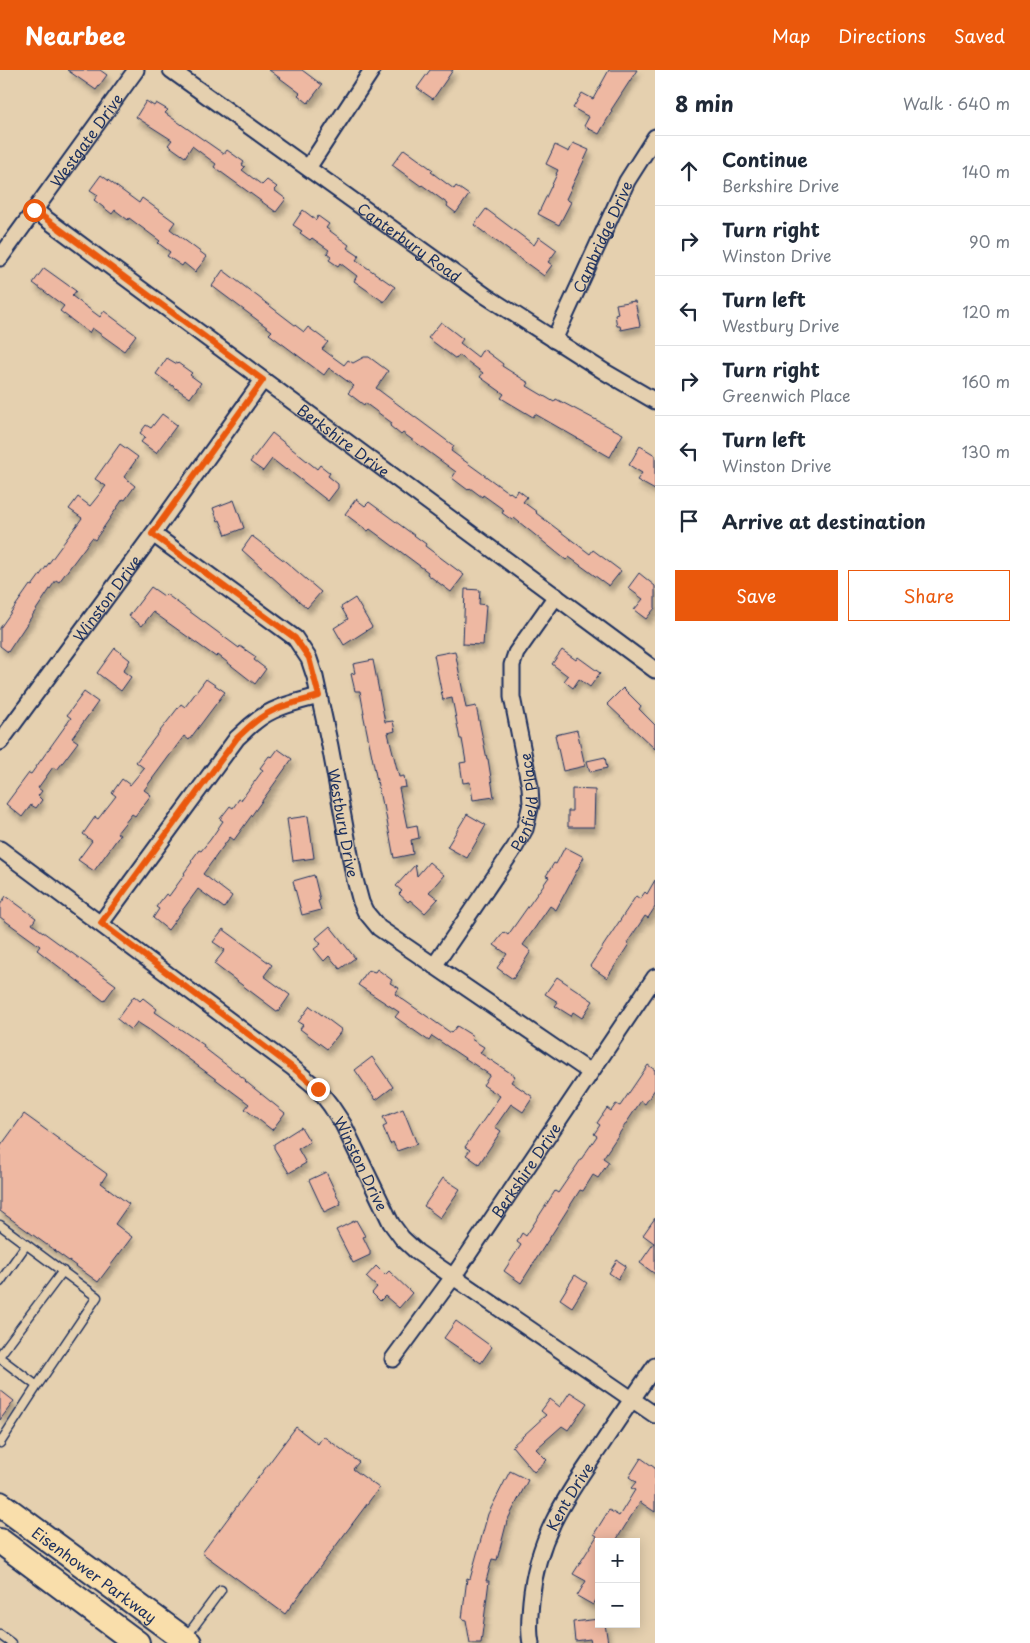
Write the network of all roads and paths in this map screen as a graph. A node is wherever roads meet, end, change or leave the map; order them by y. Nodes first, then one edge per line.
1 (136, 70) edge
2 (171, 70) edge
3 (372, 70) edge
4 (655, 137) edge
5 (308, 168) junction
6 (34, 210) junction
7 (0, 258) edge
8 (554, 340) junction
9 (263, 380) junction
10 (655, 401) edge
11 (152, 534) junction
12 (556, 596) junction
13 (655, 670) edge
14 (319, 696) junction
15 (0, 742) edge
16 (0, 849) edge
17 (101, 923) junction
18 (434, 966) junction
19 (655, 977) edge
20 (590, 1072) junction
21 (0, 1225) edge
22 (26, 1245) junction
23 (63, 1272) junction
24 (453, 1277) junction
25 (0, 1282) edge
26 (0, 1357) edge
27 (393, 1359) dead end
28 (655, 1366) edge
29 (37, 1386) junction
30 (632, 1399) junction
31 (655, 1415) edge
32 (0, 1443) edge
33 (0, 1504) edge
34 (0, 1541) edge
35 (222, 1590) dead end
36 (0, 1635) edge
37 (185, 1642) edge
38 (12, 1643) edge
39 (137, 1643) edge
40 (531, 1643) edge

1 - 6 street, Westgate Drive
2 - 5 street, Canterbury Road
3 - 5 street
4 - 8 street, Cambridge Drive
5 - 8 street, Canterbury Road
6 - 7 street, Westgate Drive
6 - 9 street, Berkshire Drive
8 - 10 street, Canterbury Road
9 - 11 street, Winston Drive
9 - 12 street, Berkshire Drive
11 - 14 street, Westbury Drive
11 - 15 street, Winston Drive
12 - 13 street, Berkshire Drive
12 - 18 street, Penfield Place
14 - 17 street
14 - 18 street, Westbury Drive
16 - 17 street, Winston Drive
17 - 24 street, Winston Drive
18 - 20 street, Westbury Drive
19 - 20 street, Berkshire Drive
20 - 24 street, Berkshire Drive
21 - 22 lane
22 - 23 lane
22 - 25 lane
23 - 26 lane
23 - 29 lane
24 - 27 street, Berkshire Drive
24 - 30 street, Winston Drive
26 - 29 lane
28 - 30 street, Kent Drive
29 - 32 lane
30 - 31 street, Winston Drive
30 - 40 street, Kent Drive
33 - 37 main road, Eisenhower Parkway
34 - 39 main road, Eisenhower Parkway
35 - 37 lane
36 - 38 lane

